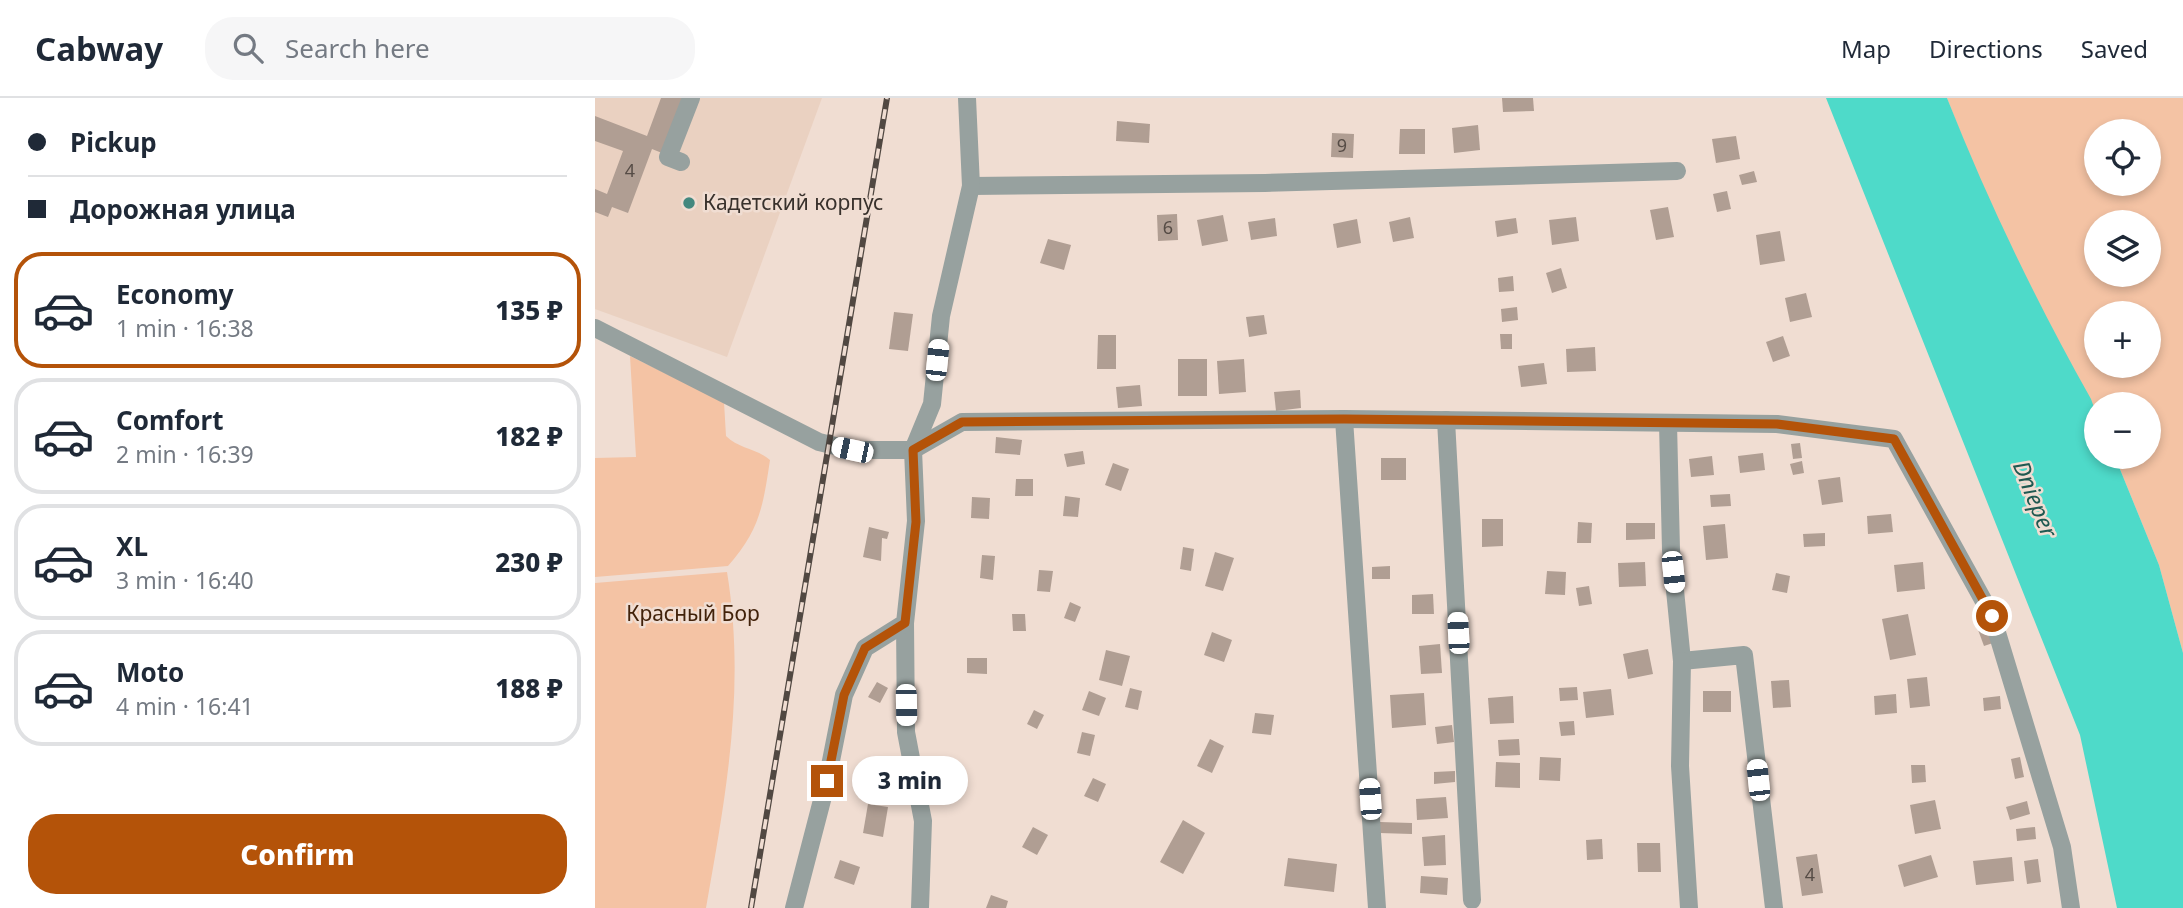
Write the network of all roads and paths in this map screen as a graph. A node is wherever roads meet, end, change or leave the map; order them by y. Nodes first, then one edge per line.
1 (691, 98) edge
2 (967, 98) edge
3 (681, 162) dead end
4 (1677, 171) dead end
5 (971, 186) junction
6 (595, 328) edge
7 (1344, 419) junction
8 (1446, 420) junction
9 (1668, 423) junction
10 (913, 450) junction
11 (905, 623) junction
12 (1682, 661) junction
13 (1472, 900) dead end
14 (794, 908) edge
15 (921, 908) edge
16 (1377, 908) edge
17 (1689, 908) edge
18 (1774, 908) edge
19 (2071, 908) edge

1 - 3 street
2 - 5 street
4 - 5 street
5 - 10 street
6 - 10 street
7 - 8 street
7 - 10 street
7 - 16 street
8 - 9 street
8 - 13 street
9 - 12 street
9 - 19 street
10 - 11 street
11 - 14 street
11 - 15 street
12 - 17 street
12 - 18 street

